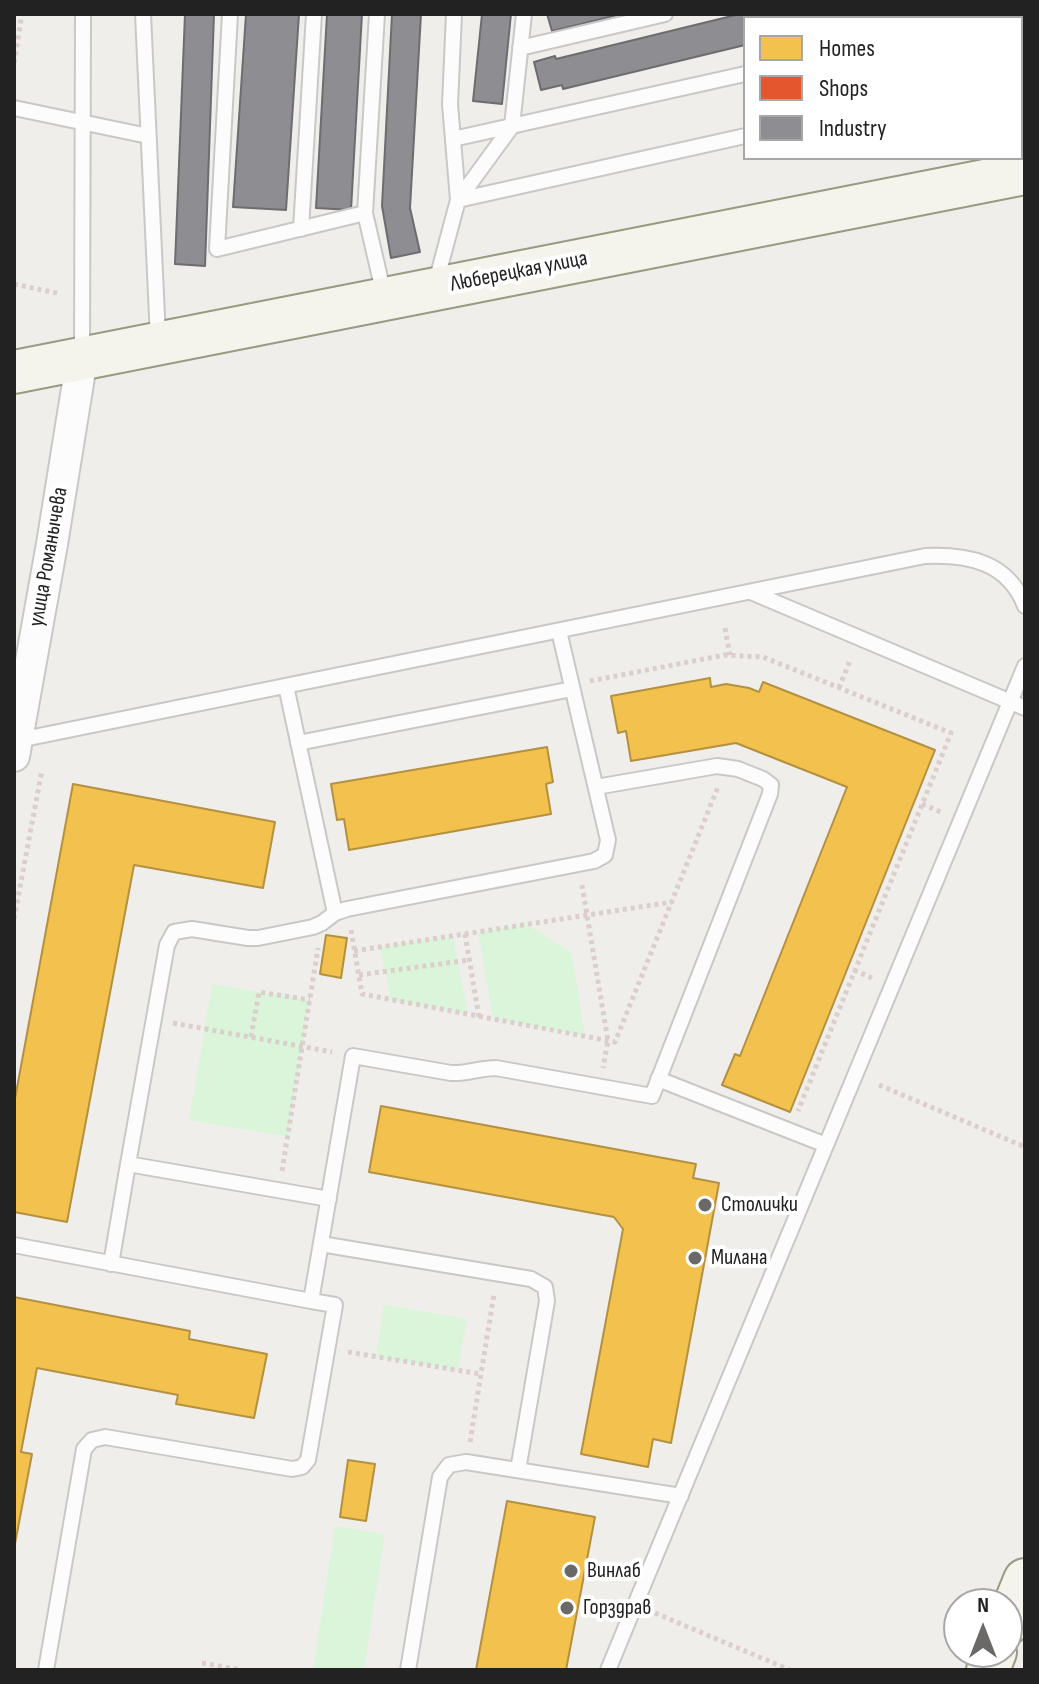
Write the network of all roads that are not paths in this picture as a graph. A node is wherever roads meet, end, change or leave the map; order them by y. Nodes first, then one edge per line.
1 (83, 14) edge
2 (143, 14) edge
3 (230, 14) edge
4 (314, 14) edge
5 (377, 14) edge
6 (454, 14) edge
7 (527, 14) edge
8 (665, 14) edge
9 (537, 44) junction
10 (520, 48) junction
11 (743, 74) edge
12 (14, 108) edge
13 (82, 122) junction
14 (512, 126) junction
15 (148, 136) junction
16 (743, 136) edge
17 (453, 139) junction
18 (1025, 173) edge
19 (458, 200) junction
20 (365, 213) junction
21 (301, 229) junction
22 (434, 289) junction
23 (385, 298) junction
24 (158, 343) junction
25 (82, 358) junction
26 (14, 372) edge
27 (750, 592) junction
28 (1025, 606) edge
29 (559, 631) junction
30 (1025, 666) edge
31 (286, 686) junction
32 (572, 687) junction
33 (1010, 701) junction
34 (1025, 708) edge
35 (298, 743) junction
36 (22, 749) edge
37 (596, 787) junction
38 (341, 911) junction
39 (658, 1079) junction
40 (826, 1145) junction
41 (128, 1164) junction
42 (329, 1199) junction
43 (321, 1244) junction
44 (14, 1245) edge
45 (111, 1264) junction
46 (311, 1301) junction
47 (518, 1470) junction
48 (681, 1496) junction
49 (46, 1670) edge
50 (408, 1670) edge
51 (608, 1670) edge

1 - 13 lane
2 - 15 lane
3 - 21 lane
4 - 21 lane
5 - 20 lane
6 - 17 lane
7 - 9 lane
7 - 10 lane
8 - 9 lane
9 - 10 lane
10 - 14 lane
11 - 14 lane
12 - 13 lane
13 - 15 lane
13 - 25 lane
14 - 17 lane
14 - 19 lane
15 - 24 lane
16 - 19 lane
17 - 19 lane
18 - 22 main road, Люберецкая улица
19 - 22 lane
20 - 21 lane
20 - 23 lane
22 - 23 main road, Люберецкая улица
23 - 24 main road, Люберецкая улица
24 - 25 main road, Люберецкая улица
25 - 26 main road, Люберецкая улица
25 - 36 street, улица Романычева
27 - 28 lane
27 - 29 lane
27 - 33 lane
29 - 31 lane
29 - 32 lane
30 - 33 lane
31 - 35 lane
31 - 36 lane
32 - 35 lane
32 - 37 lane
33 - 34 lane
33 - 40 lane
35 - 38 lane
37 - 38 lane
37 - 39 lane
38 - 41 lane
39 - 40 lane
39 - 42 lane
40 - 48 lane
41 - 42 lane
41 - 45 lane
42 - 43 lane
43 - 46 lane
43 - 47 lane
44 - 45 lane
45 - 46 lane
46 - 49 lane
47 - 48 lane
47 - 50 lane
48 - 51 lane

